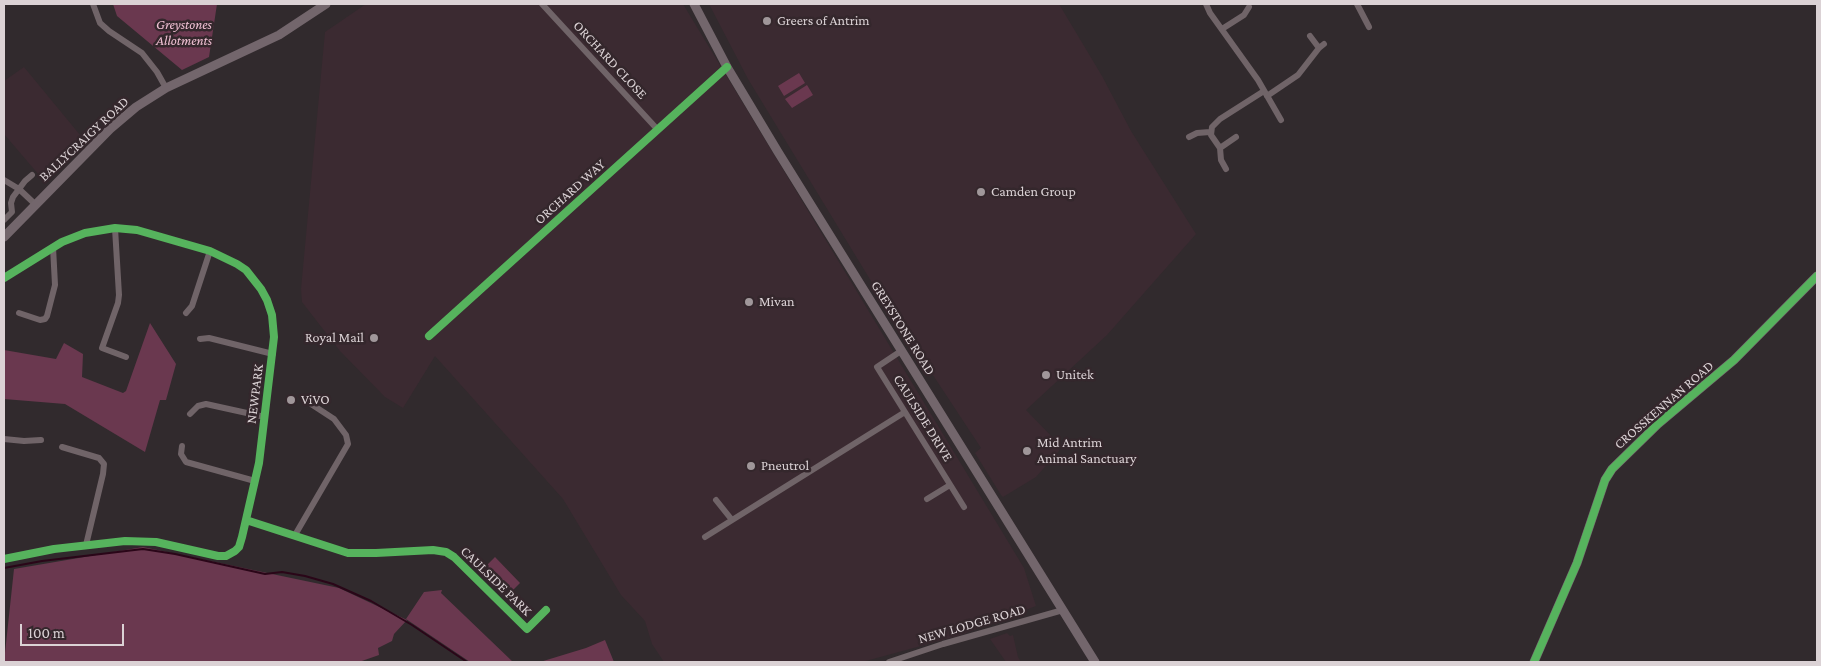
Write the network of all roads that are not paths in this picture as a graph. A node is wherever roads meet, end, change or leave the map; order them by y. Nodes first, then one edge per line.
1 (93, 4) edge
2 (326, 4) edge
3 (695, 4) edge
4 (1206, 4) edge
5 (1357, 4) edge
6 (545, 5) edge
7 (1249, 7) dead end
8 (1369, 27) dead end
9 (1222, 29) junction
10 (1310, 36) dead end
11 (728, 67) junction
12 (166, 88) junction
13 (1265, 94) junction
14 (1281, 120) dead end
15 (658, 130) junction
16 (1210, 132) junction
17 (1189, 137) dead end
18 (1236, 137) dead end
19 (1220, 148) junction
20 (1226, 168) dead end
21 (32, 175) dead end
22 (4, 180) edge
23 (19, 189) junction
24 (36, 205) junction
25 (4, 220) edge
26 (115, 228) junction
27 (4, 237) edge
28 (53, 248) junction
29 (210, 251) junction
30 (1817, 276) edge
31 (4, 278) edge
32 (19, 313) dead end
33 (186, 314) dead end
34 (429, 336) dead end
35 (200, 339) dead end
36 (901, 351) junction
37 (273, 354) junction
38 (126, 357) dead end
39 (310, 404) dead end
40 (905, 412) junction
41 (190, 414) dead end
42 (265, 417) junction
43 (4, 438) edge
44 (41, 440) dead end
45 (182, 446) dead end
46 (62, 447) dead end
47 (255, 481) junction
48 (950, 485) junction
49 (927, 499) dead end
50 (716, 500) dead end
51 (964, 507) dead end
52 (246, 520) junction
53 (732, 520) junction
54 (295, 535) junction
55 (705, 537) dead end
56 (86, 545) junction
57 (4, 559) edge
58 (546, 610) dead end
59 (1062, 610) junction
60 (889, 662) edge
61 (1095, 662) edge
62 (1534, 662) edge

1 - 12 street
2 - 12 main road, BALLYCRAIGY ROAD
3 - 11 main road, GREYSTONE ROAD
4 - 9 street
5 - 8 street
6 - 15 street, ORCHARD CLOSE
7 - 9 street
9 - 13 street
10 - 13 street
11 - 15 street, ORCHARD WAY
11 - 36 main road, GREYSTONE ROAD
12 - 24 main road, BALLYCRAIGY ROAD
13 - 14 street
13 - 16 street
15 - 34 street, ORCHARD WAY
16 - 17 street
16 - 19 street
18 - 19 street
19 - 20 street
21 - 23 street
22 - 23 street
23 - 24 street
23 - 25 street
24 - 27 main road, BALLYCRAIGY ROAD
26 - 28 street, NEWPARK
26 - 29 street, NEWPARK
26 - 38 street
28 - 31 street, NEWPARK
28 - 32 street
29 - 33 street
29 - 37 street, NEWPARK
30 - 62 main road, CROSSKENNAN ROAD
35 - 37 street
36 - 40 street, CAULSIDE DRIVE
36 - 59 main road, GREYSTONE ROAD
37 - 42 street, NEWPARK
39 - 54 street
40 - 48 street, CAULSIDE DRIVE
40 - 53 street
41 - 42 street
42 - 47 street, NEWPARK
43 - 44 street
45 - 47 street
46 - 56 street
47 - 52 street, NEWPARK
48 - 49 street
48 - 51 street, CAULSIDE DRIVE
50 - 53 street
52 - 54 street, CAULSIDE PARK
52 - 56 street, NEWPARK
53 - 55 street
54 - 58 street, CAULSIDE PARK
56 - 57 street, NEWPARK
59 - 60 street, NEW LODGE ROAD
59 - 61 main road, GREYSTONE ROAD

